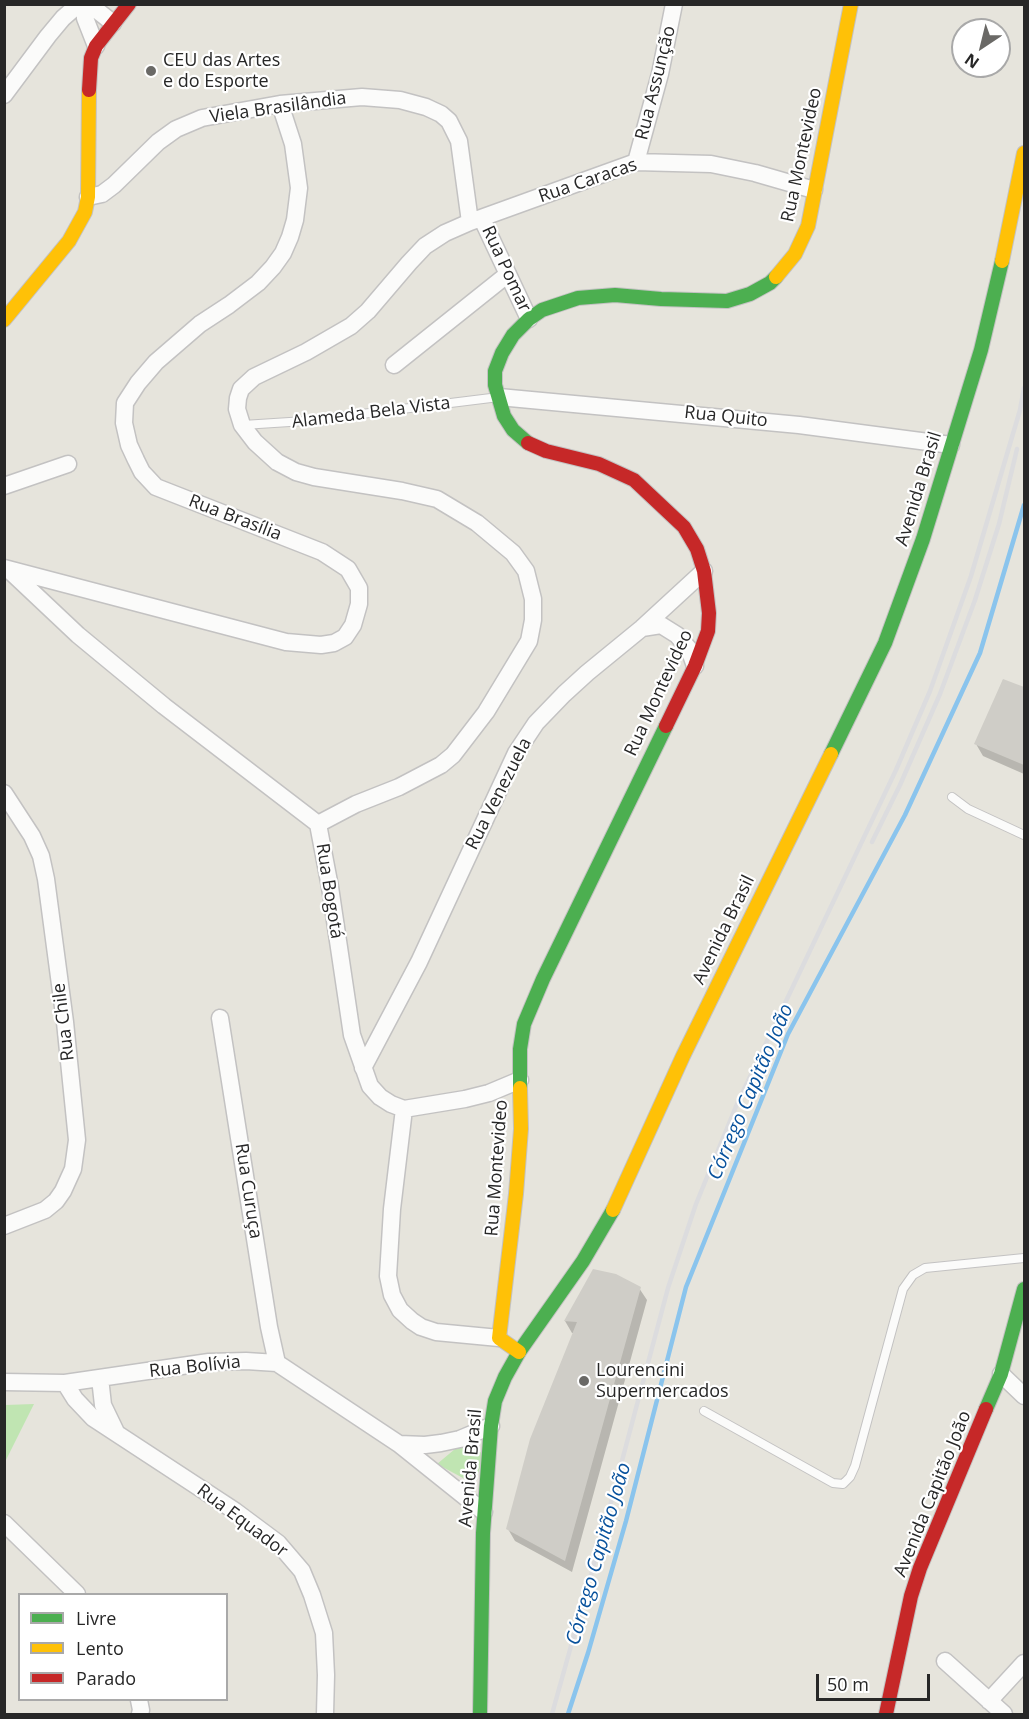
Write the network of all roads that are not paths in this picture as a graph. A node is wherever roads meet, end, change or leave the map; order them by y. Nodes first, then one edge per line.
1 (79, 4) edge
2 (84, 4) edge
3 (89, 4) edge
4 (674, 4) edge
5 (851, 4) edge
6 (124, 5) edge
7 (113, 23) junction
8 (96, 46) junction
9 (4, 95) edge
10 (280, 104) junction
11 (1024, 153) edge
12 (636, 162) junction
13 (814, 190) junction
14 (88, 197) junction
15 (476, 220) junction
16 (508, 274) junction
17 (529, 319) junction
18 (4, 320) edge
19 (394, 365) dead end
20 (499, 397) junction
21 (242, 425) junction
22 (951, 445) junction
23 (68, 464) dead end
24 (4, 486) edge
25 (6, 568) edge
26 (704, 572) junction
27 (642, 628) junction
28 (695, 666) junction
29 (952, 796) dead end
30 (7, 803) edge
31 (318, 824) junction
32 (1024, 835) edge
33 (220, 1018) dead end
34 (363, 1068) junction
35 (520, 1080) junction
36 (404, 1109) junction
37 (4, 1226) edge
38 (1024, 1258) edge
39 (1024, 1289) edge
40 (499, 1338) junction
41 (519, 1352) junction
42 (277, 1363) junction
43 (1001, 1374) junction
44 (100, 1378) junction
45 (4, 1382) edge
46 (65, 1383) junction
47 (1024, 1396) edge
48 (704, 1411) dead end
49 (491, 1426) junction
50 (116, 1433) junction
51 (399, 1444) junction
52 (484, 1512) junction
53 (4, 1523) edge
54 (76, 1593) edge
55 (945, 1661) dead end
56 (1024, 1663) edge
57 (989, 1701) junction
58 (325, 1714) edge
59 (480, 1714) edge
60 (886, 1714) edge
61 (1004, 1714) edge

1 - 9 street
2 - 8 street
3 - 7 street
4 - 12 street, Rua Assunção
5 - 13 main road, Rua Montevideo
6 - 7 main road
7 - 8 main road
8 - 14 main road
10 - 14 street, Viela Brasilândia
10 - 15 street, Viela Brasilândia
10 - 25 street, Rua Brasília
11 - 22 main road, Avenida Brasil
12 - 13 street, Rua Caracas
12 - 15 street, Rua Caracas
13 - 17 main road, Rua Montevideo
14 - 18 main road
15 - 16 street, Rua Pomar
15 - 21 street
16 - 17 street, Rua Pomar
16 - 19 street
17 - 20 main road, Rua Montevideo
20 - 21 lane, Alameda Bela Vista
20 - 22 street, Rua Quito
20 - 26 main road, Rua Montevideo
21 - 31 street
22 - 41 main road, Avenida Brasil
23 - 24 street
25 - 31 street, Rua Bogotá
26 - 27 street, Rua Venezuela
26 - 28 main road, Rua Montevideo
27 - 28 street
27 - 34 street, Rua Venezuela
28 - 35 main road, Rua Montevideo
29 - 32 lane
30 - 37 street, Rua Chile
31 - 34 street, Rua Bogotá
33 - 42 street, Rua Curuça
34 - 36 street, Rua Bogotá
35 - 36 street
35 - 40 main road, Rua Montevideo
36 - 40 street
38 - 48 lane
39 - 43 main road, Avenida Capitão João
40 - 41 main road
41 - 49 main road, Avenida Brasil
42 - 44 street, Rua Bolívia
42 - 51 street, Rua Bolívia
43 - 47 street
43 - 60 main road, Avenida Capitão João
44 - 46 street, Rua Bolívia
44 - 50 street
45 - 46 street, Rua Bolívia
46 - 50 street, Rua Equador
49 - 51 street
49 - 52 main road, Avenida Brasil
50 - 58 street, Rua Equador
51 - 52 street, Rua Bolívia
52 - 59 main road, Avenida Brasil
53 - 54 street
55 - 57 street
56 - 57 street
57 - 61 street

